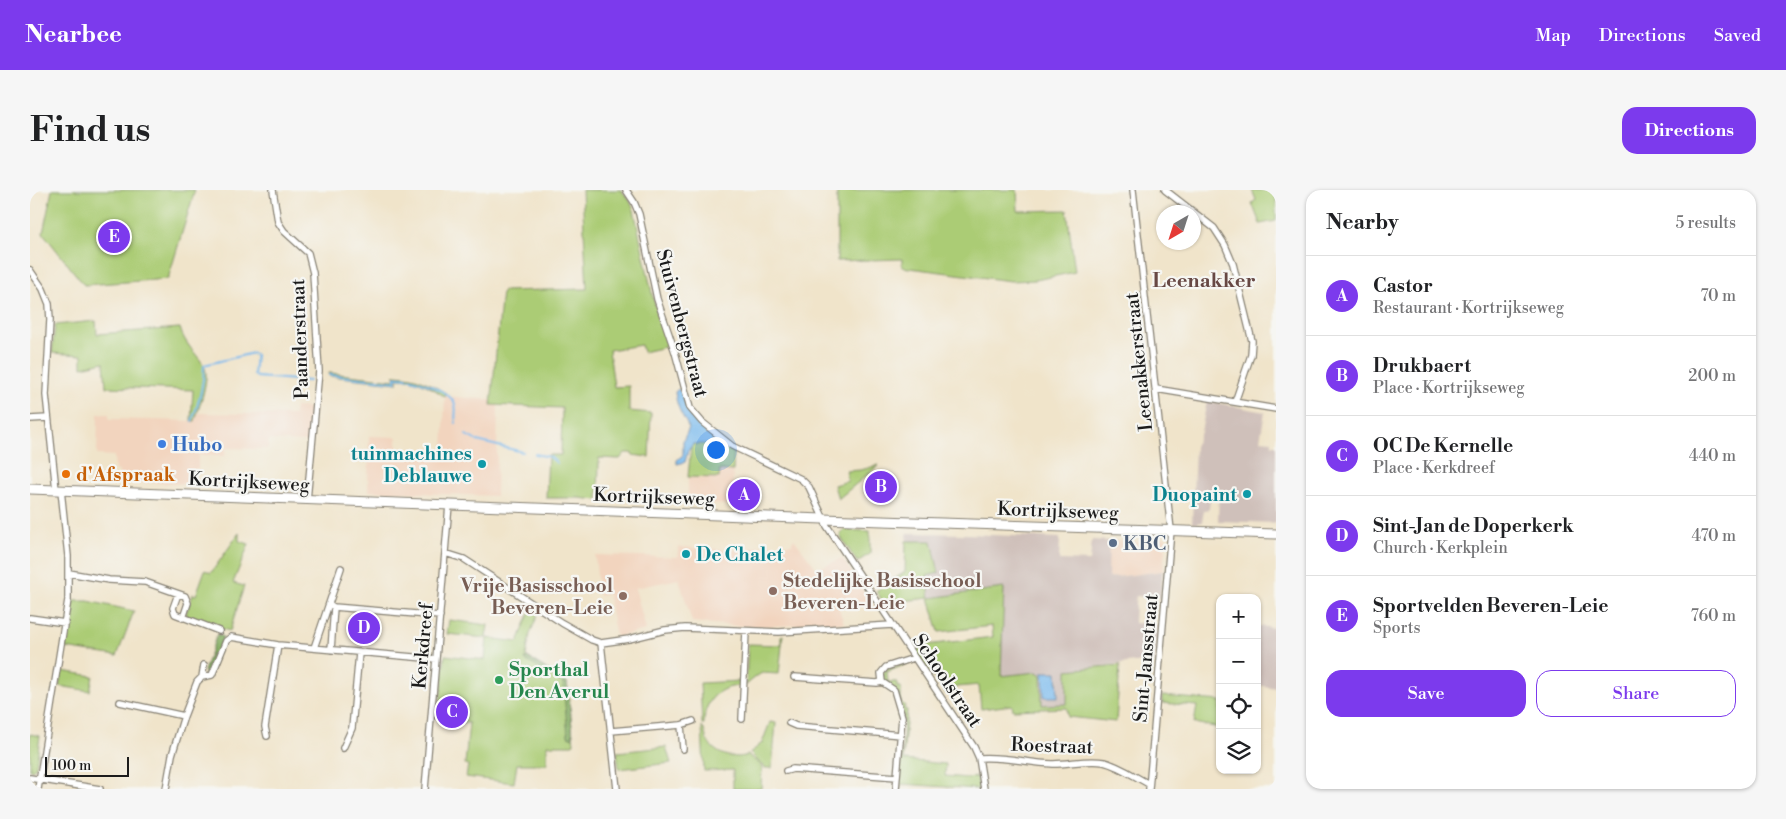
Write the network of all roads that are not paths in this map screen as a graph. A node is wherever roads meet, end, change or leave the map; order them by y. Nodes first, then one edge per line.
1 (273, 190) edge
2 (626, 190) edge
3 (1133, 190) edge
4 (1166, 190) edge
5 (30, 270) edge
6 (1156, 389) junction
7 (1235, 402) junction
8 (1276, 409) edge
9 (48, 418) junction
10 (30, 420) edge
11 (30, 489) edge
12 (59, 490) junction
13 (307, 500) junction
14 (449, 506) junction
15 (823, 519) junction
16 (1171, 530) junction
17 (1276, 534) edge
18 (446, 553) junction
19 (341, 568) dead end
20 (70, 574) junction
21 (178, 594) junction
22 (332, 606) junction
23 (440, 616) junction
24 (30, 618) edge
25 (183, 618) junction
26 (65, 623) junction
27 (892, 625) junction
28 (219, 631) dead end
29 (746, 631) junction
30 (601, 643) junction
31 (278, 645) junction
32 (314, 648) junction
33 (330, 650) junction
34 (359, 653) junction
35 (914, 658) junction
36 (436, 659) junction
37 (204, 665) dead end
38 (794, 676) dead end
39 (202, 677) junction
40 (882, 682) junction
41 (120, 702) dead end
42 (184, 716) junction
43 (742, 719) dead end
44 (692, 720) dead end
45 (790, 723) dead end
46 (681, 725) junction
47 (611, 731) junction
48 (901, 735) junction
49 (267, 736) dead end
50 (342, 748) dead end
51 (683, 749) dead end
52 (979, 758) junction
53 (786, 771) dead end
54 (30, 778) edge
55 (897, 778) junction
56 (39, 780) junction
57 (1149, 787) edge
58 (38, 789) edge
59 (100, 789) edge
60 (166, 789) edge
61 (425, 789) edge
62 (617, 789) edge
63 (896, 789) edge
64 (984, 789) edge

1 - 13 street, Paanderstraat
2 - 15 street, Stuivenbergstraat
3 - 6 street, Leenakkerstraat
4 - 7 street
5 - 9 street
6 - 7 street
6 - 16 street, Leenakkerstraat
7 - 8 street
9 - 10 street
9 - 12 street
11 - 12 main road, Kortrijkseweg
12 - 13 main road, Kortrijkseweg
12 - 20 street
13 - 14 main road, Kortrijkseweg
14 - 15 main road, Kortrijkseweg
14 - 18 street, Kerkdreef
15 - 16 main road, Kortrijkseweg
15 - 27 street, Schoolstraat
16 - 17 main road, Kortrijkseweg
16 - 57 street, Sint-Jansstraat
18 - 23 street, Kerkdreef
18 - 30 street
19 - 22 street
20 - 21 street
20 - 26 street
21 - 25 street
21 - 25 street
22 - 23 street
22 - 32 street
22 - 33 street
23 - 36 street, Kerkdreef
24 - 26 street
25 - 28 street
26 - 56 street
27 - 29 street
27 - 35 street, Schoolstraat
29 - 30 street
29 - 43 street
30 - 47 street
31 - 32 street
31 - 39 street
31 - 49 street
32 - 33 street
33 - 34 street
34 - 36 street
34 - 50 street
35 - 40 street
35 - 52 street, Schoolstraat
36 - 61 street, Kerkdreef
37 - 39 street
38 - 40 street
39 - 42 street
40 - 48 street
41 - 42 street
42 - 60 street
44 - 46 street
45 - 48 street
46 - 47 street
46 - 51 street
47 - 62 street
48 - 55 street
52 - 57 street, Roestraat
52 - 64 street, Schoolstraat
53 - 55 street
54 - 56 street
55 - 63 street
56 - 58 street
56 - 59 street

